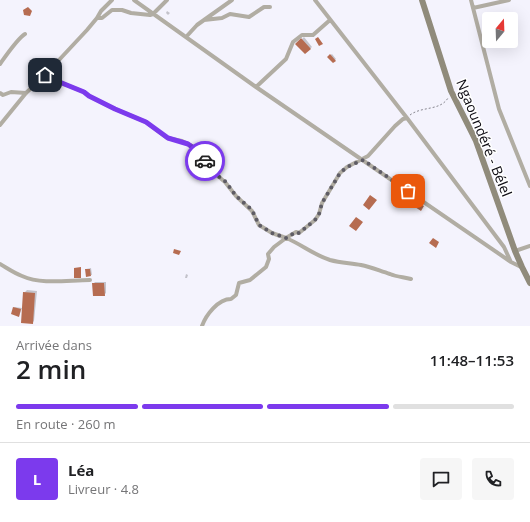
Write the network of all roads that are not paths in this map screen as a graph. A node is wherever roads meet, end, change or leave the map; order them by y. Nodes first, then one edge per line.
1 (112, 0) edge
2 (134, 0) edge
3 (167, 0) edge
4 (232, 0) edge
5 (315, 0) edge
6 (422, 0) edge
7 (471, 0) edge
8 (508, 0) edge
9 (270, 6) dead end
10 (473, 8) junction
11 (153, 14) junction
12 (97, 18) junction
13 (204, 20) junction
14 (330, 20) junction
15 (25, 34) dead end
16 (186, 37) junction
17 (0, 64) edge
18 (45, 75) junction
19 (256, 86) junction
20 (0, 93) edge
21 (26, 93) junction
22 (407, 118) junction
23 (0, 124) edge
24 (363, 160) junction
25 (530, 186) edge
26 (286, 238) junction
27 (530, 246) edge
28 (515, 251) junction
29 (511, 262) junction
30 (0, 264) edge
31 (522, 267) junction
32 (411, 279) dead end
33 (90, 280) dead end
34 (530, 283) edge
35 (202, 326) edge

1 - 12 street
2 - 11 street
3 - 11 street
4 - 13 street
5 - 14 street
6 - 28 main road, Ngaoundéré - Bélel
7 - 10 street
8 - 10 street
9 - 13 street
10 - 25 street
11 - 12 street
11 - 16 street
12 - 18 street
13 - 16 street
14 - 19 street
14 - 22 street
15 - 17 street
16 - 19 street
18 - 21 street
18 - 26 street
19 - 24 street
20 - 21 street
21 - 23 street
22 - 24 street
22 - 29 street
24 - 26 street
24 - 29 street
26 - 32 street
26 - 35 street
27 - 28 street
28 - 31 main road, Ngaoundéré - Bélel
29 - 31 street
30 - 33 street
31 - 34 main road, Ngaoundéré - Bélel

